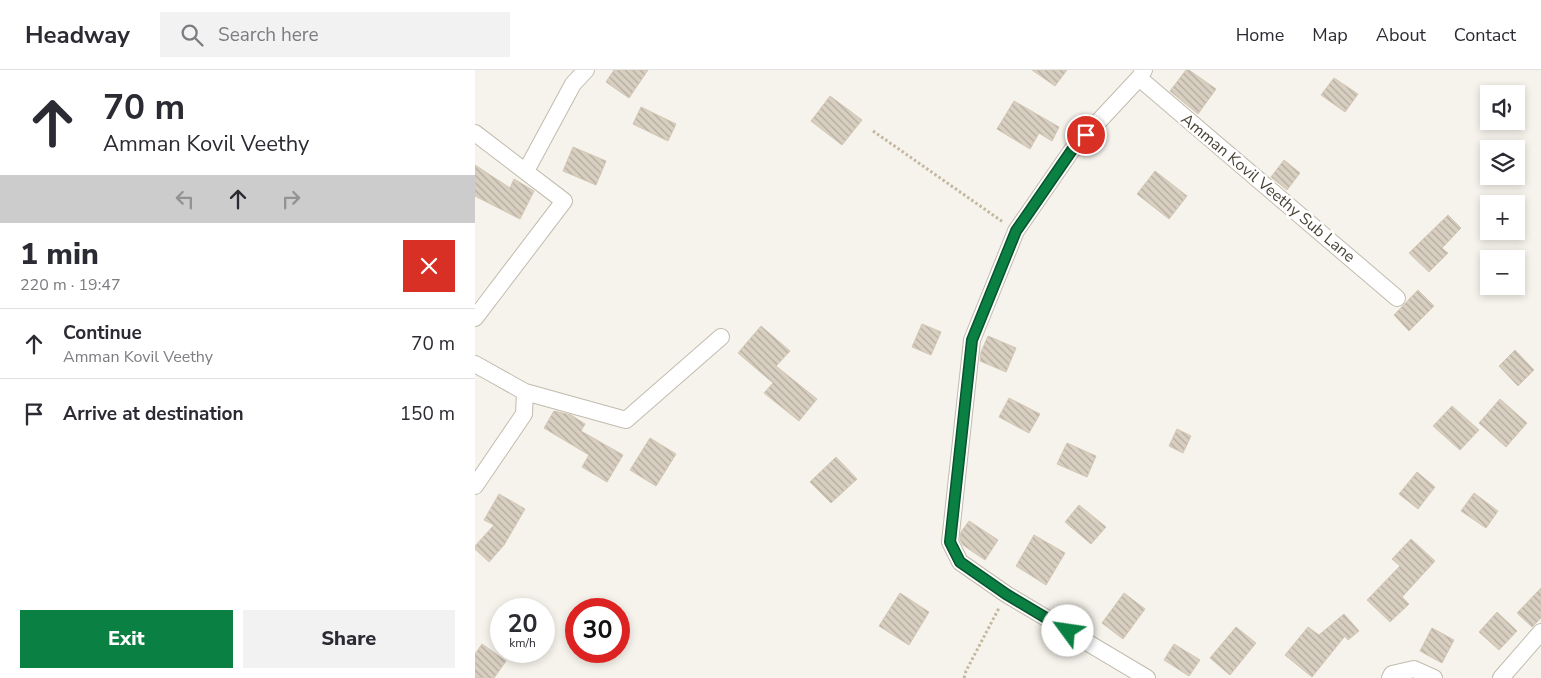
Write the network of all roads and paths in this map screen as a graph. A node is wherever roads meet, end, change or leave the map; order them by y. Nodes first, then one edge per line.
1 (586, 70) edge
2 (1142, 74) edge
3 (873, 131) dead end
4 (475, 133) edge
5 (526, 172) junction
6 (1016, 231) junction
7 (1397, 298) dead end
8 (475, 318) edge
9 (721, 337) dead end
10 (475, 364) edge
11 (525, 392) junction
12 (475, 486) edge
13 (1006, 594) junction
14 (1541, 632) edge
15 (964, 678) edge
16 (1147, 678) edge
17 (1390, 678) edge
18 (1434, 678) edge
19 (1501, 678) edge

1 - 5 street
2 - 6 street
2 - 7 street, Amman Kovil Veethy Sub Lane
3 - 6 path
4 - 5 street
5 - 8 street
6 - 13 street
9 - 11 street
10 - 11 street
11 - 12 street
13 - 15 path
13 - 16 street
14 - 19 street
17 - 18 street

